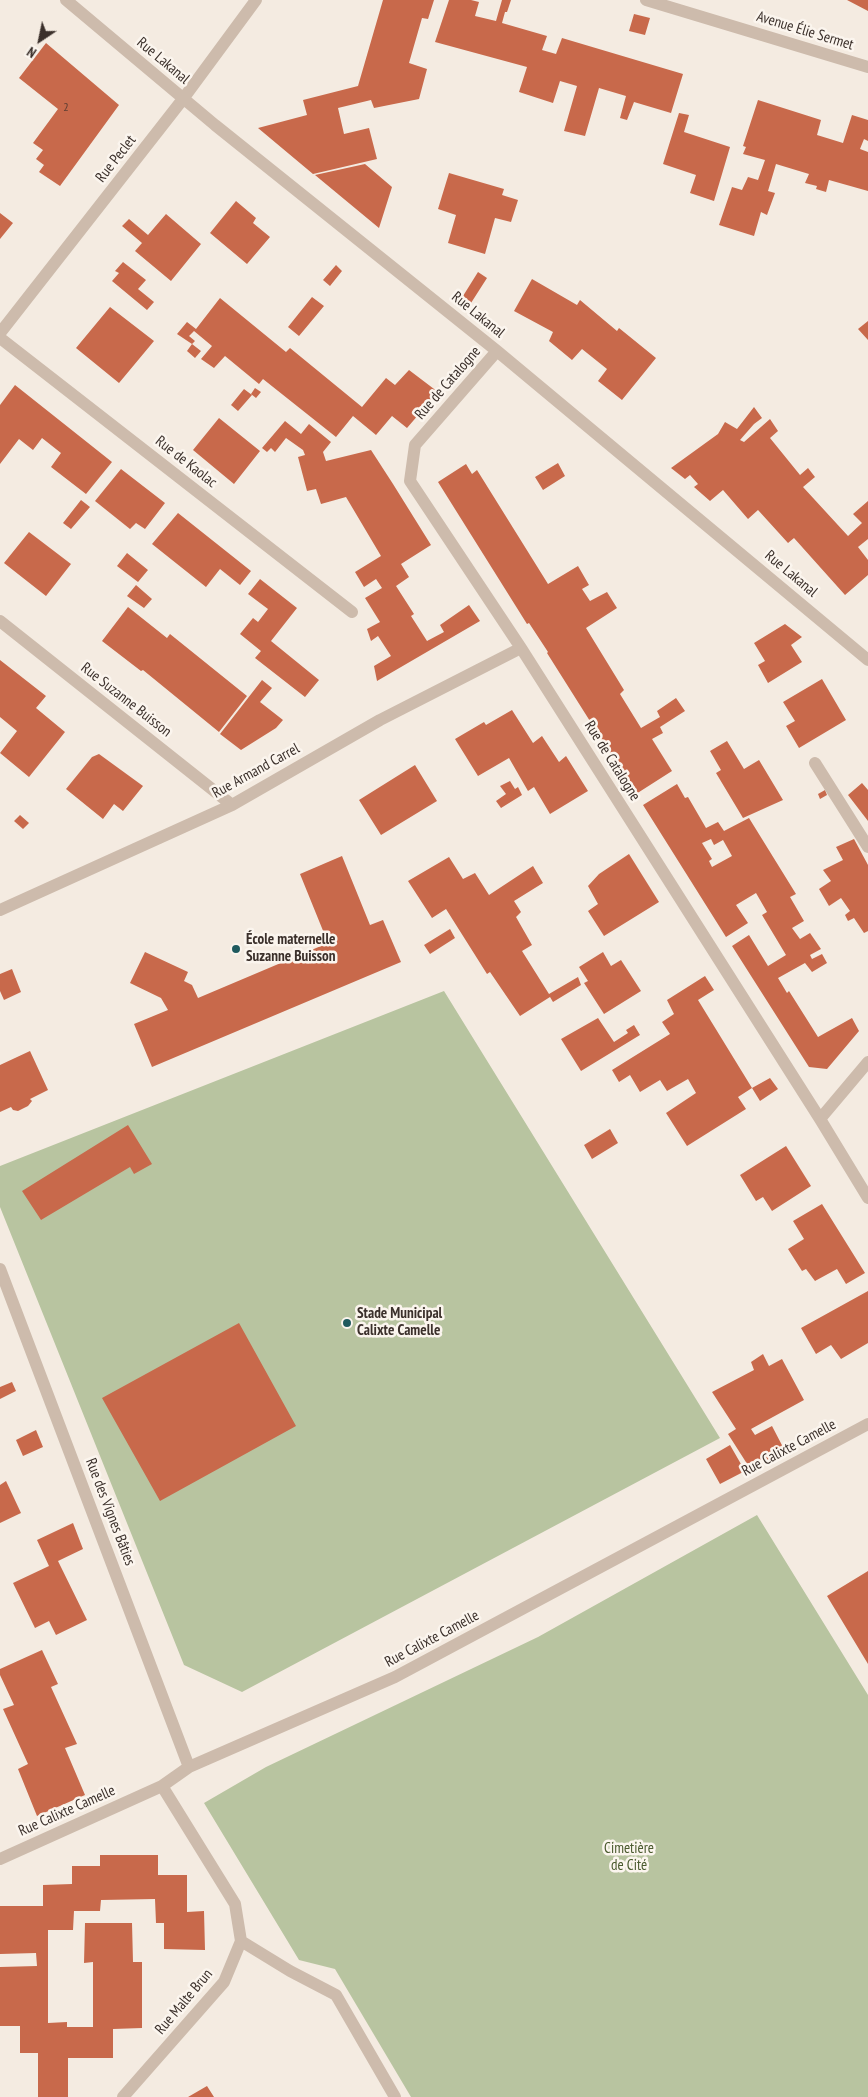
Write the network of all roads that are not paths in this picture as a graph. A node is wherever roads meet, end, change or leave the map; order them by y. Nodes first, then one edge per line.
1 (66, 0) edge
2 (646, 0) edge
3 (255, 1) edge
4 (868, 66) edge
5 (183, 99) junction
6 (0, 333) edge
7 (0, 338) edge
8 (497, 351) junction
9 (352, 612) dead end
10 (0, 621) edge
11 (521, 648) junction
12 (868, 660) edge
13 (815, 763) dead end
14 (232, 805) junction
15 (868, 847) edge
16 (0, 910) edge
17 (868, 1062) edge
18 (820, 1119) junction
19 (868, 1198) edge
20 (0, 1269) edge
21 (868, 1424) edge
22 (189, 1767) junction
23 (162, 1786) junction
24 (0, 1859) edge
25 (241, 1941) junction
26 (123, 2097) edge
27 (395, 2097) edge

1 - 5 street, Rue Lakanal
2 - 4 street, Avenue Élie Sermet
3 - 5 street, Rue Peclet
5 - 6 street, Rue Peclet
5 - 8 street, Rue Lakanal
7 - 9 street, Rue de Kaolac
8 - 11 street, Rue de Catalogne
8 - 12 street, Rue Lakanal
10 - 14 street, Rue Suzanne Buisson
11 - 14 street, Rue Armand Carrel
11 - 18 street, Rue de Catalogne
13 - 15 street
14 - 16 street, Rue Armand Carrel
17 - 18 street
18 - 19 street, Rue de Catalogne
20 - 22 street, Rue des Vignes Bâties
21 - 22 street, Rue Calixte Camelle
22 - 23 street, Rue Calixte Camelle
23 - 24 street, Rue Calixte Camelle
23 - 25 street
25 - 26 street, Rue Malte Brun
25 - 27 street

